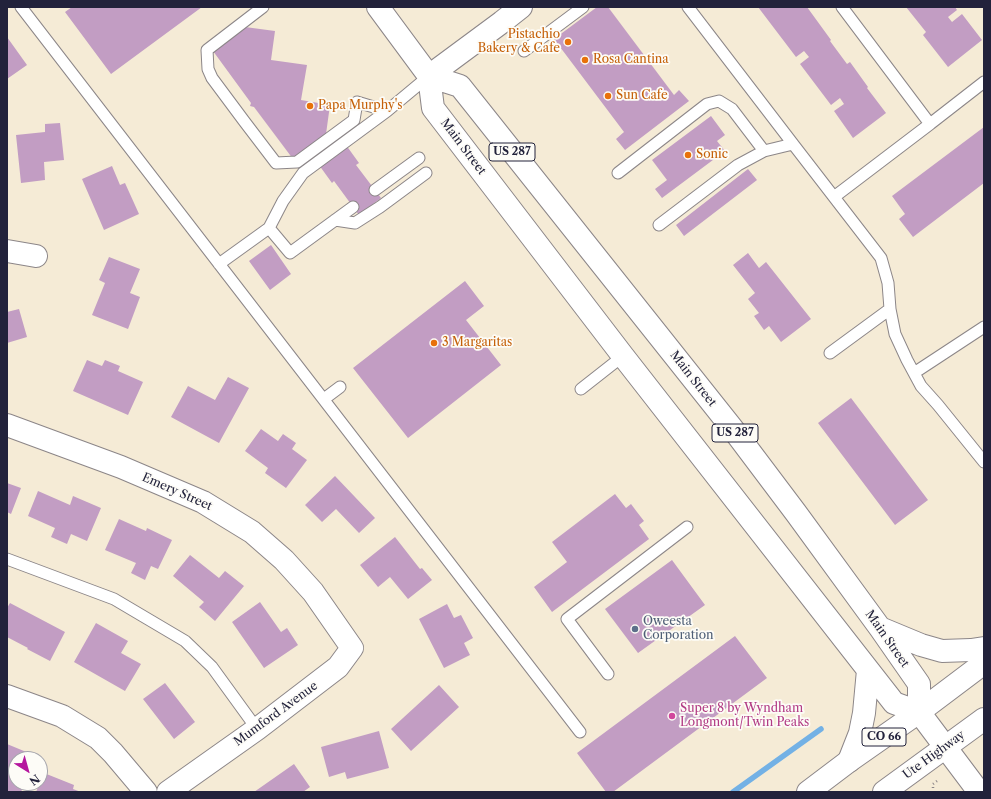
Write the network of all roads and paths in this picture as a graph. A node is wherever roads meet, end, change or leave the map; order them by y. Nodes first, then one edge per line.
1 (21, 7) edge
2 (263, 7) edge
3 (378, 7) edge
4 (520, 7) edge
5 (582, 7) edge
6 (688, 7) edge
7 (842, 7) edge
8 (524, 51) dead end
9 (429, 76) junction
10 (984, 82) edge
11 (387, 111) junction
12 (930, 124) junction
13 (793, 144) junction
14 (764, 151) junction
15 (419, 158) dead end
16 (426, 173) dead end
17 (618, 173) dead end
18 (375, 190) dead end
19 (834, 197) junction
20 (353, 207) dead end
21 (335, 220) junction
22 (659, 224) dead end
23 (269, 228) junction
24 (7, 251) edge
25 (36, 256) dead end
26 (219, 264) junction
27 (890, 309) junction
28 (984, 327) edge
29 (830, 353) dead end
30 (623, 356) junction
31 (914, 373) junction
32 (340, 387) dead end
33 (581, 389) dead end
34 (324, 399) junction
35 (7, 425) edge
36 (984, 462) edge
37 (687, 528) dead end
38 (7, 559) edge
39 (333, 621) joint
40 (880, 628) junction
41 (984, 648) edge
42 (984, 663) edge
43 (868, 670) junction
44 (608, 674) dead end
45 (7, 696) edge
46 (919, 712) junction
47 (984, 719) edge
48 (257, 729) junction
49 (580, 732) dead end
50 (946, 747) junction
51 (849, 761) junction
52 (937, 781) dead end
53 (146, 792) edge
54 (168, 792) edge
55 (808, 792) edge
56 (884, 792) edge
57 (933, 792) edge
58 (979, 792) edge

1 - 26 lane
2 - 11 lane
3 - 9 main road, Main Street / US 287
4 - 9 main road
5 - 8 lane
6 - 13 lane
7 - 12 lane
9 - 11 lane
9 - 30 main road, Main Street / US 287
9 - 40 main road, Main Street / US 287
10 - 12 lane
11 - 23 lane
12 - 19 lane
13 - 14 lane
13 - 19 lane
14 - 17 lane
14 - 22 lane
15 - 18 lane
16 - 21 lane
19 - 27 lane
20 - 21 lane
21 - 23 lane
23 - 26 lane
24 - 25 main road
26 - 34 lane
27 - 29 lane
27 - 31 lane
28 - 31 lane
30 - 33 lane
30 - 43 main road, Main Street / US 287
31 - 36 lane
32 - 34 lane
34 - 49 lane
35 - 39 main road, Emery Street
37 - 44 lane
38 - 48 lane
39 - 48 main road, Mumford Avenue
40 - 41 main road
40 - 46 main road, Main Street / US 287
42 - 46 main road, CO 66
43 - 46 main road, Main Street / US 287
43 - 51 main road
45 - 53 main road
46 - 50 main road
46 - 51 main road, CO 66
47 - 50 main road, Ute Highway
48 - 54 main road, Mumford Avenue
50 - 56 main road, Ute Highway
50 - 58 main road
51 - 55 main road, CO 66
52 - 57 path

